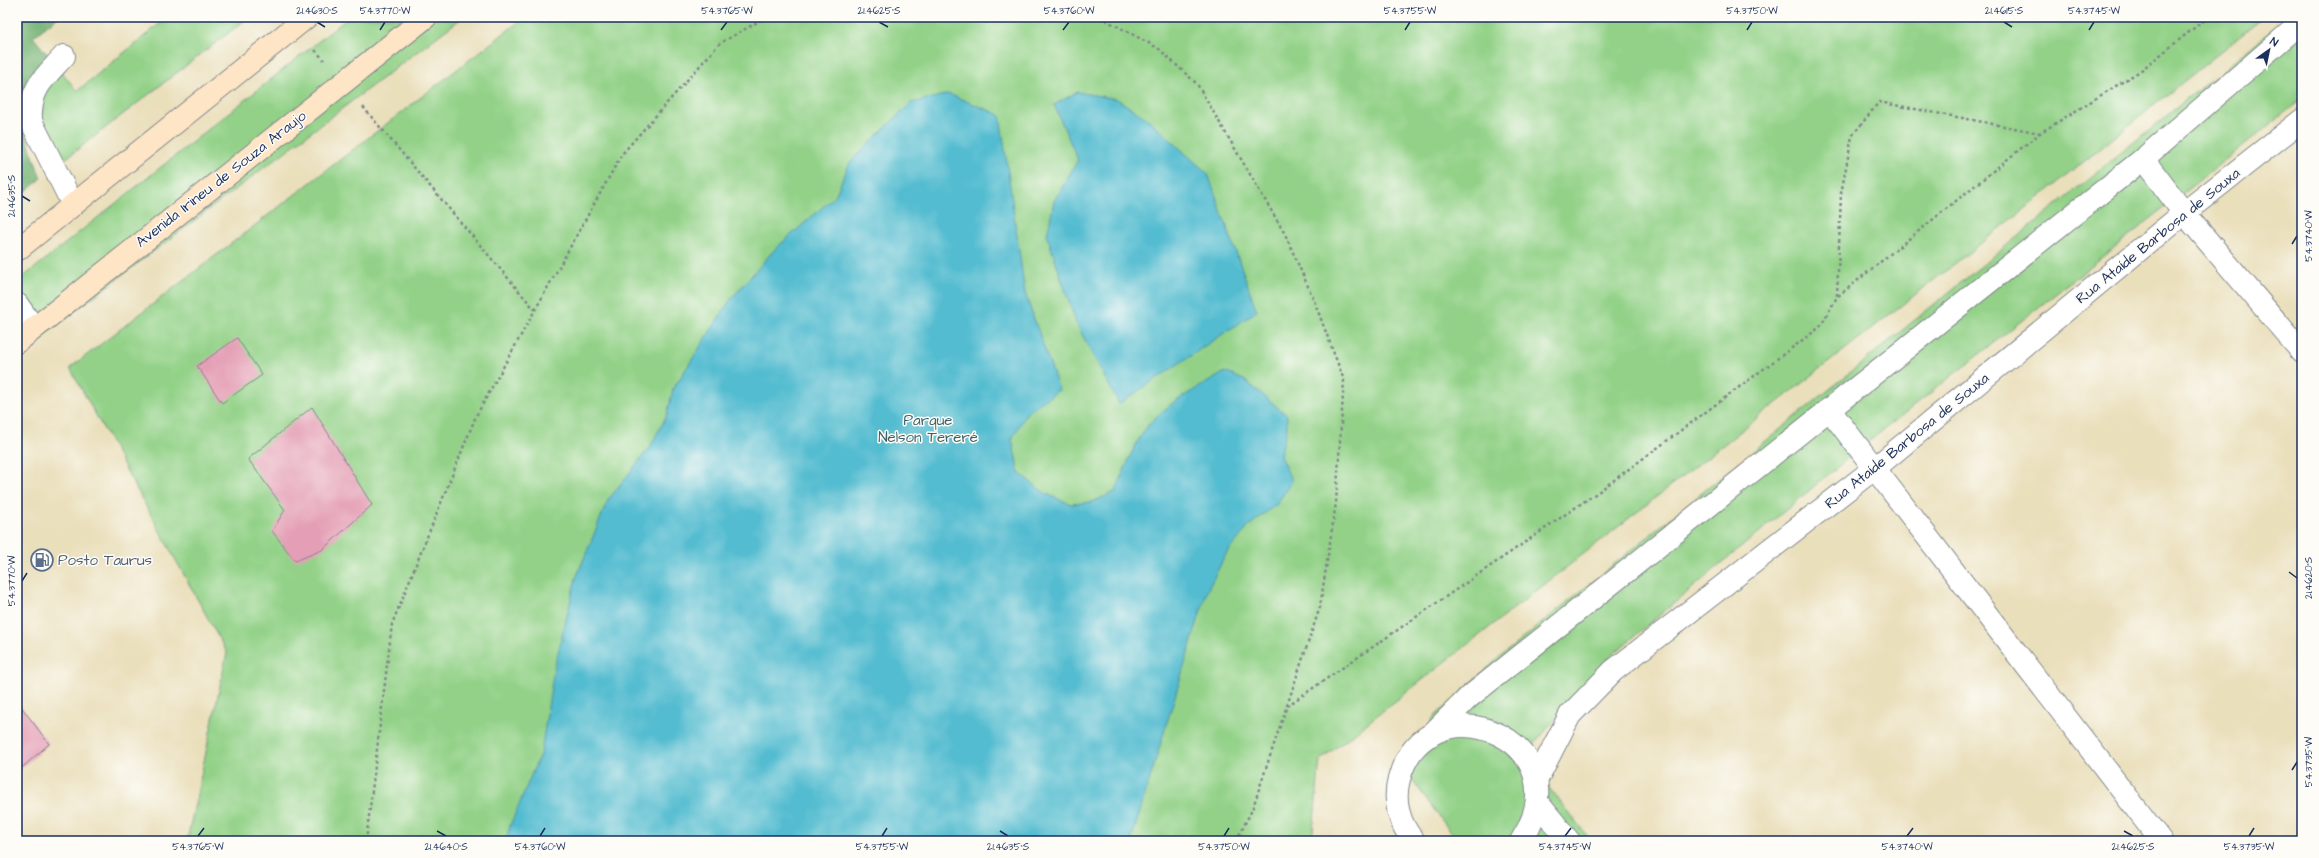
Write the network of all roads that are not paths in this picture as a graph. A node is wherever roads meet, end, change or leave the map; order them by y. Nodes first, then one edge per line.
1 (426, 17) edge
2 (301, 21) edge
3 (2302, 22) edge
4 (64, 56) dead end
5 (2302, 120) edge
6 (2143, 159) junction
7 (73, 205) junction
8 (2184, 213) junction
9 (17, 250) edge
10 (17, 304) edge
11 (34, 328) junction
12 (17, 342) edge
13 (2302, 352) edge
14 (1829, 409) junction
15 (1875, 468) junction
16 (1431, 735) junction
17 (1536, 781) junction
18 (1538, 803) junction
19 (1409, 838) edge
20 (1521, 841) edge
21 (1569, 841) edge
22 (2161, 841) edge

1 - 11 main road, Avenida Irineu de Souza Araujo
2 - 7 main road
3 - 6 street
4 - 7 street
5 - 8 street, Rua Ataíde Barbosa de Souxa
6 - 8 street
6 - 14 street
7 - 9 main road
8 - 13 street
8 - 15 street, Rua Ataíde Barbosa de Souxa
10 - 11 street
11 - 12 main road, Avenida Irineu de Souza Araujo
14 - 15 street
14 - 16 street
15 - 17 street, Rua Ataíde Barbosa de Souxa
15 - 22 street
16 - 17 street
16 - 19 street
17 - 18 street
18 - 20 street
18 - 21 street

